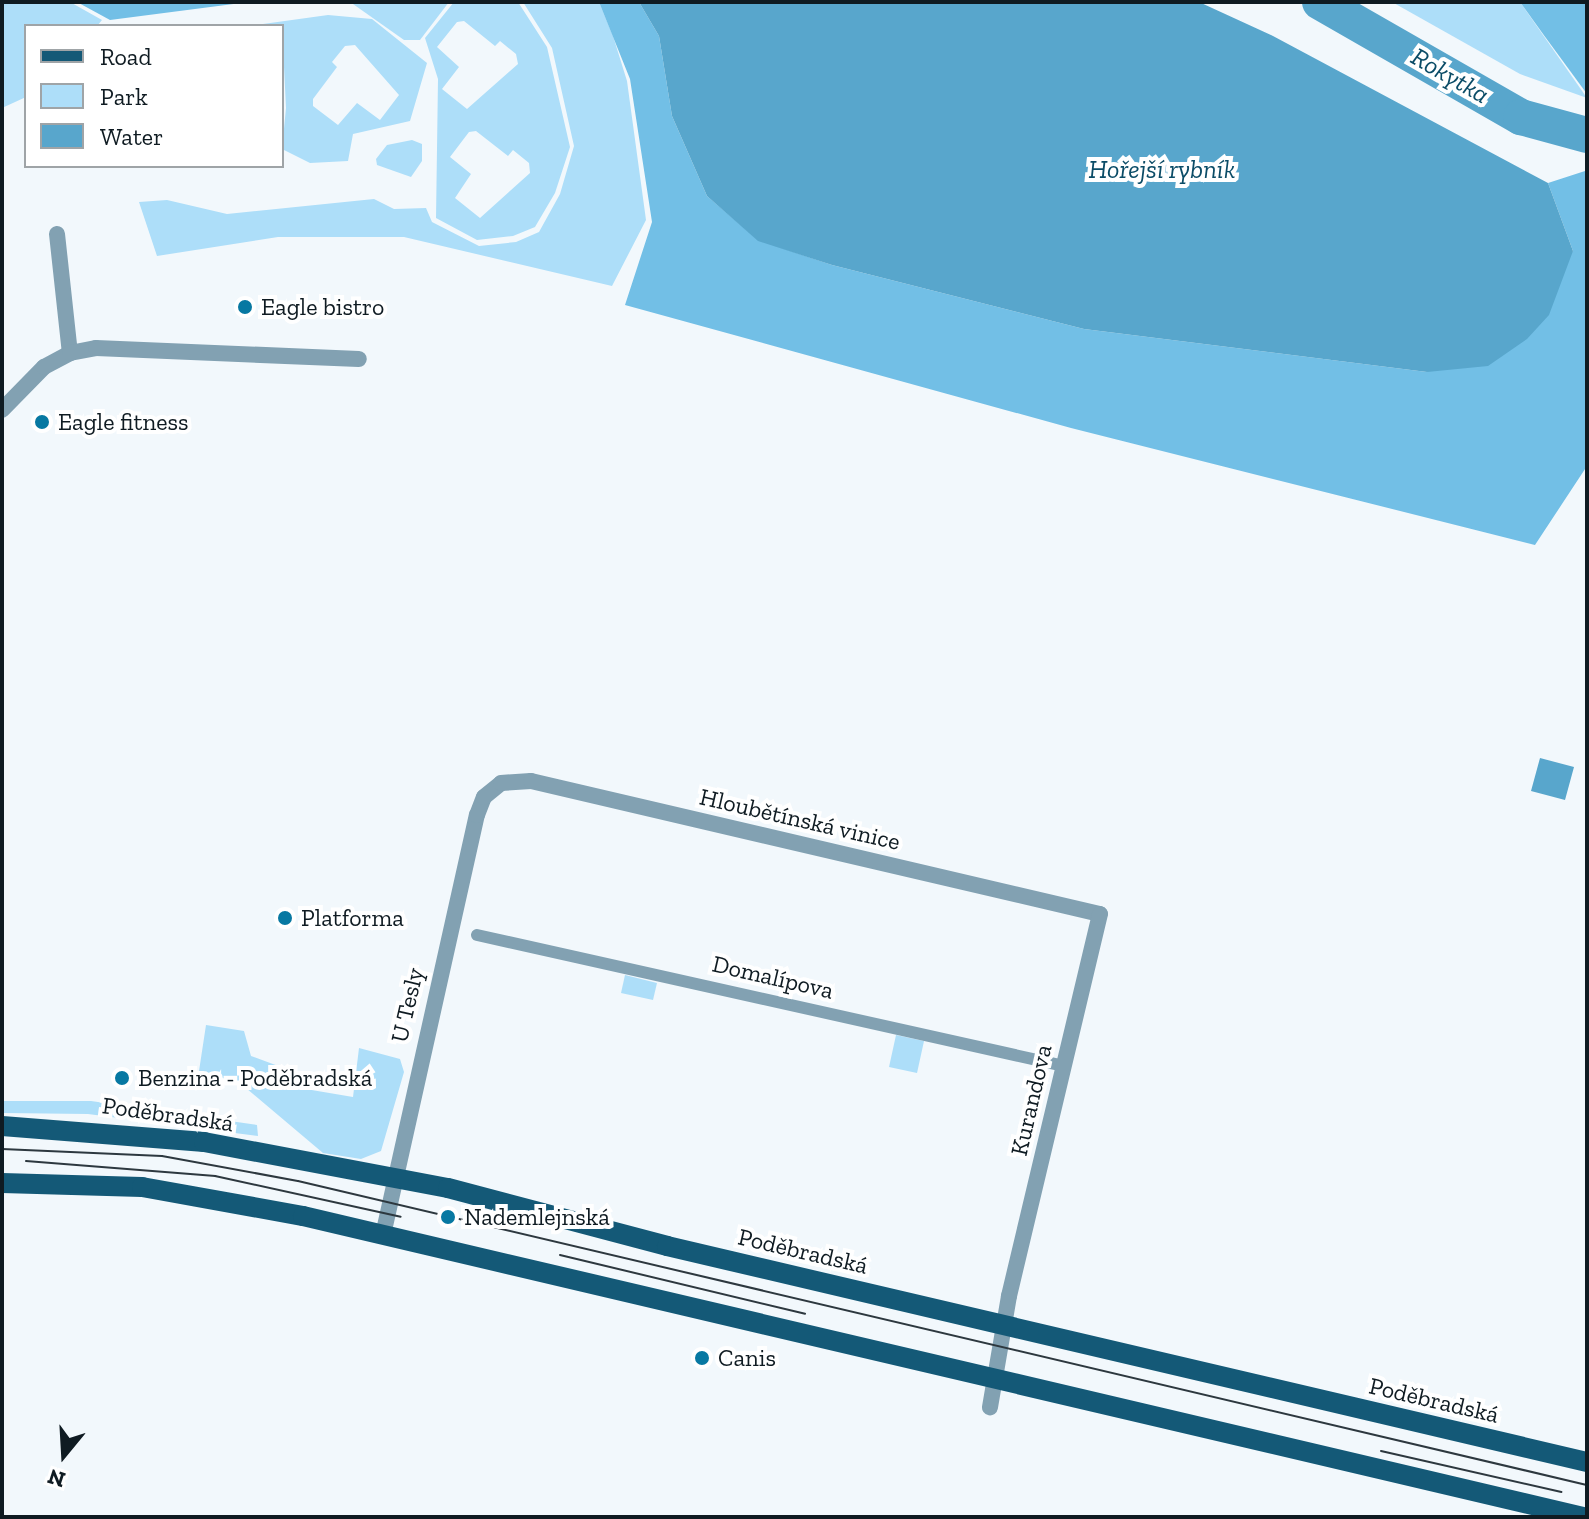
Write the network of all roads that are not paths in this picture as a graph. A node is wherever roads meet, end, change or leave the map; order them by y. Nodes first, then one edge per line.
1 (57, 234) dead end
2 (70, 353) junction
3 (359, 359) dead end
4 (2, 410) edge
5 (490, 790) joint
6 (1100, 914) joint
7 (477, 935) dead end
8 (1064, 1066) junction
9 (2, 1126) edge
10 (394, 1180) junction
11 (2, 1183) edge
12 (383, 1235) junction
13 (1007, 1324) junction
14 (996, 1382) junction
15 (990, 1407) dead end
16 (1587, 1462) edge
17 (1583, 1517) edge

1 - 2 street
2 - 3 street
2 - 4 street
5 - 6 street, Hloubětínská vinice
5 - 10 street, U Tesly
6 - 8 street, Kurandova
7 - 8 street, Domalípova
8 - 13 street, Kurandova
9 - 10 main road, Poděbradská
10 - 12 street, U Tesly
10 - 13 main road, Poděbradská
11 - 12 main road
12 - 14 main road
13 - 14 street, Kurandova
13 - 16 main road, Poděbradská
14 - 15 street, Kurandova
14 - 17 main road

